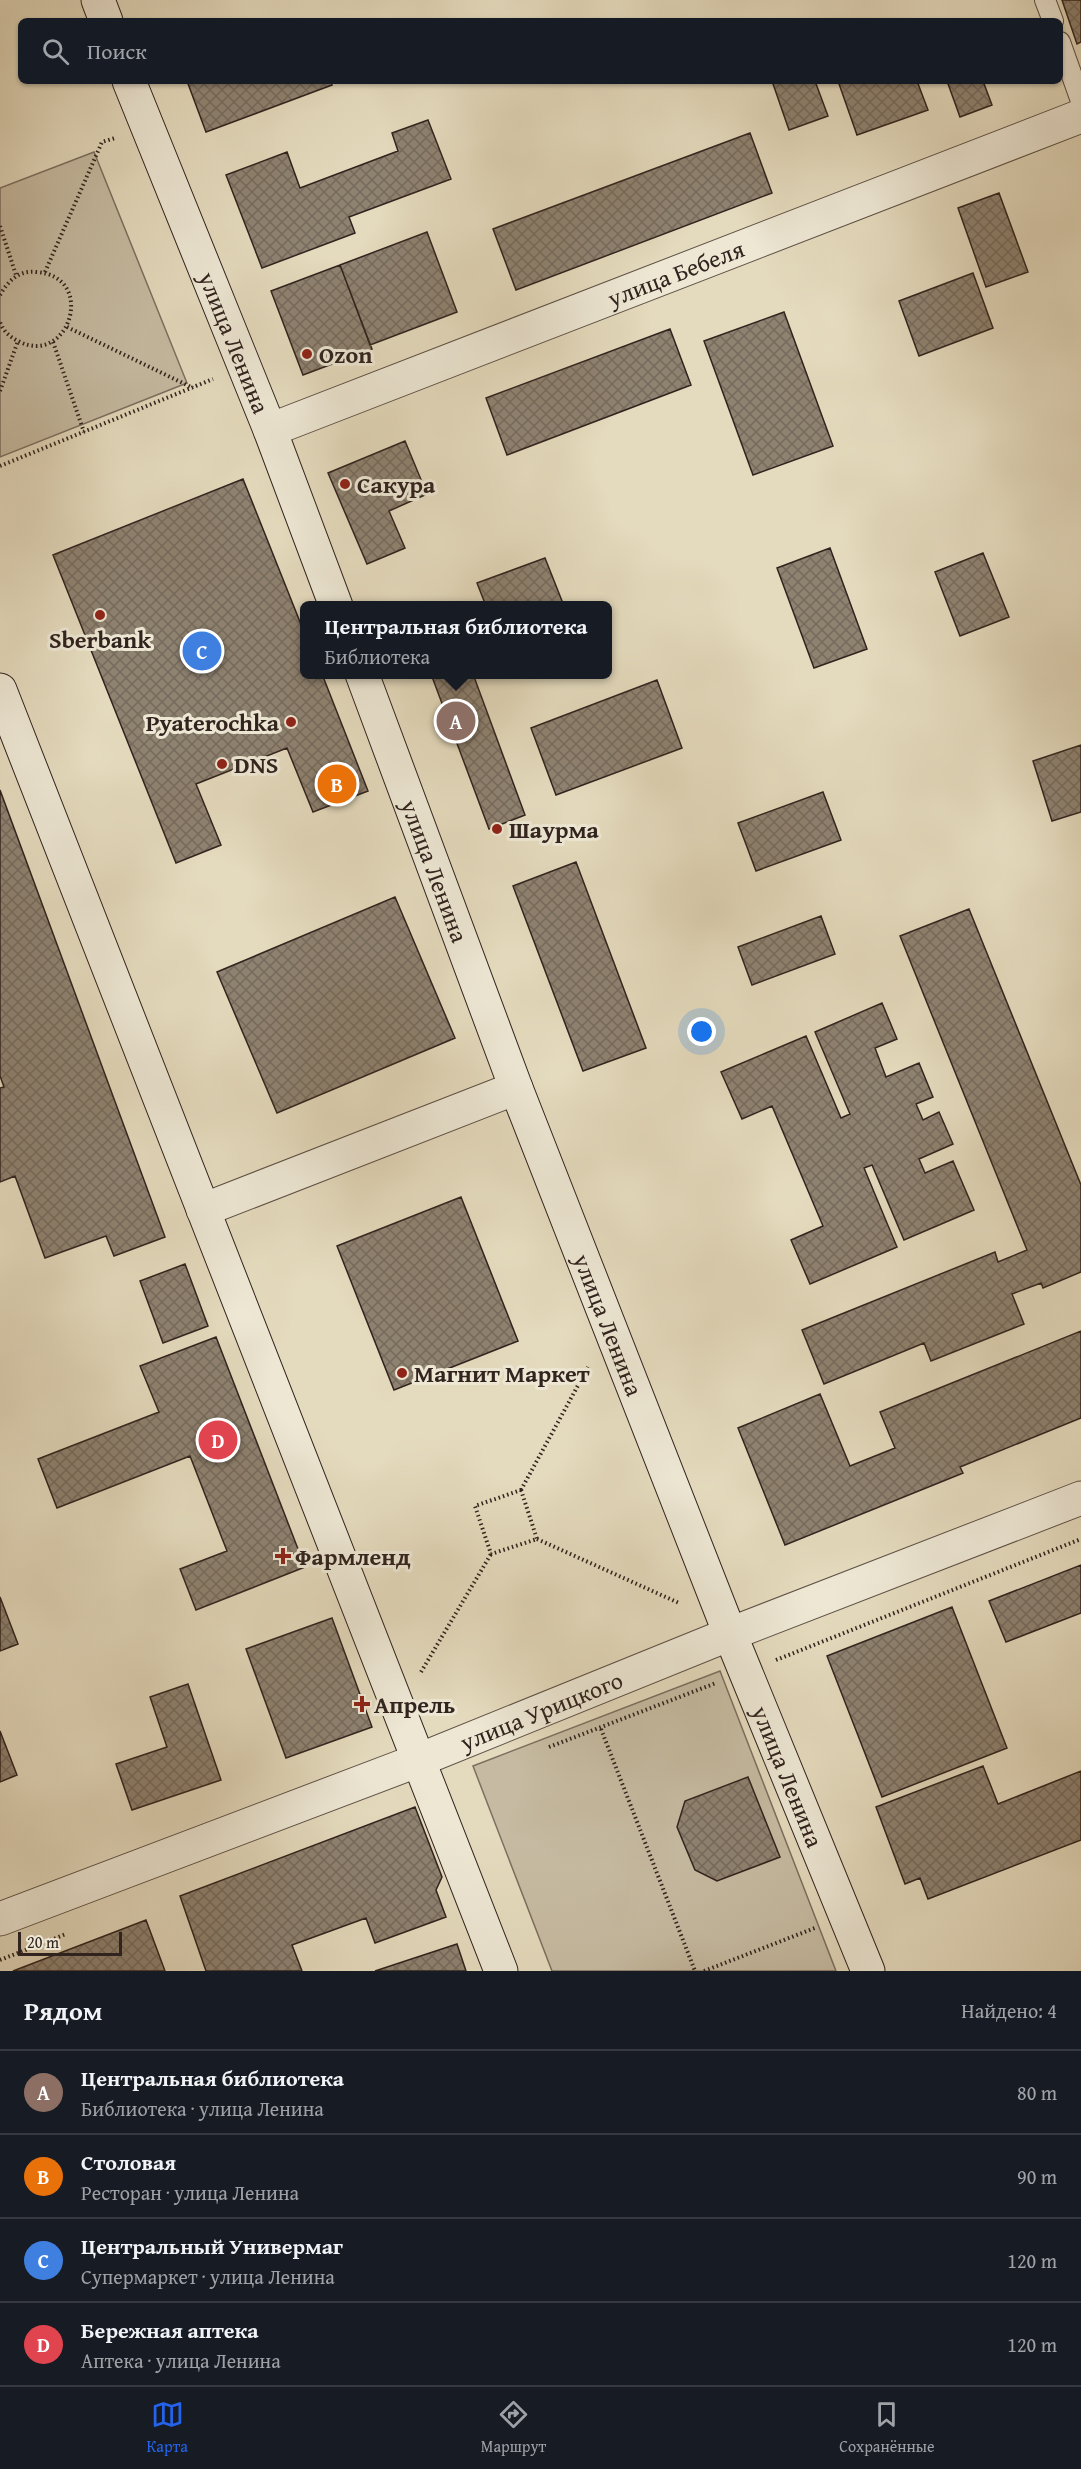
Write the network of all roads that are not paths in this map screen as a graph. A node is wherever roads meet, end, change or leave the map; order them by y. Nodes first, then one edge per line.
1 (98, 0) edge
2 (1045, 0) edge
3 (105, 18) edge
4 (1052, 18) edge
5 (1063, 50) edge
6 (130, 84) edge
7 (1081, 101) edge
8 (1081, 116) edge
9 (270, 430) junction
10 (334, 601) edge
11 (363, 679) edge
12 (0, 690) edge
13 (516, 1088) junction
14 (204, 1210) junction
15 (1081, 1498) edge
16 (715, 1640) junction
17 (419, 1760) junction
18 (0, 1919) edge
19 (501, 1971) edge
20 (868, 1971) edge

1 - 3 street
2 - 4 lane
5 - 7 lane
6 - 9 street, улица Ленина
8 - 9 street, улица Бебеля
9 - 10 street, улица Ленина
11 - 13 street, улица Ленина
12 - 14 street
13 - 14 street
13 - 16 street, улица Ленина
14 - 17 street
15 - 16 street, улица Урицкого
16 - 17 street, улица Урицкого
16 - 20 street, улица Ленина
17 - 18 street, улица Урицкого
17 - 19 street

